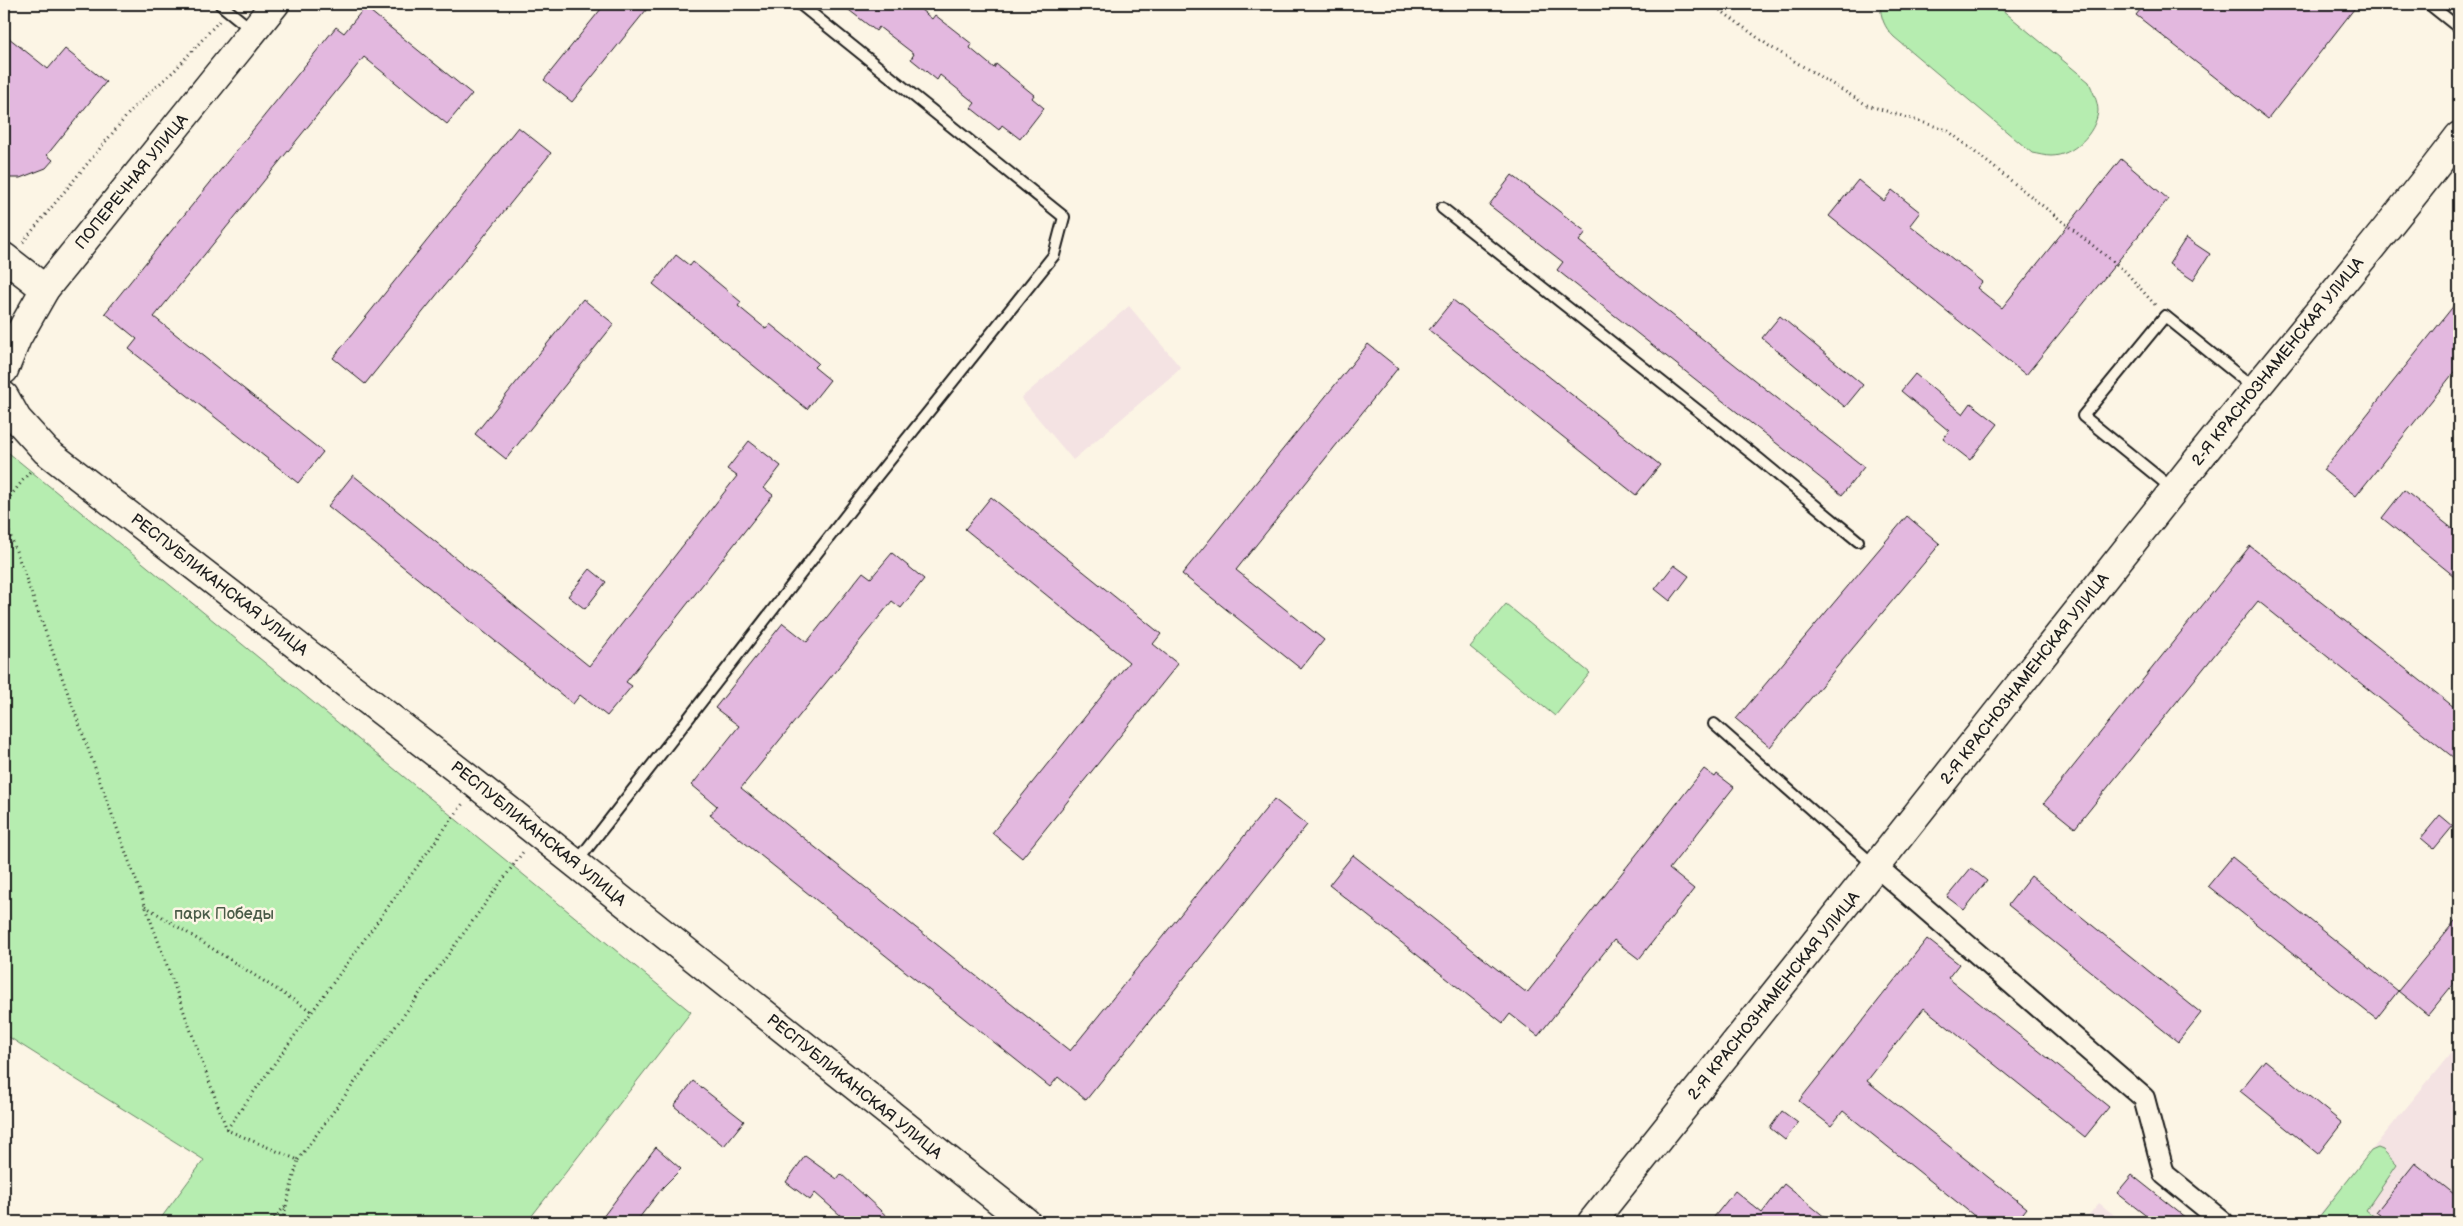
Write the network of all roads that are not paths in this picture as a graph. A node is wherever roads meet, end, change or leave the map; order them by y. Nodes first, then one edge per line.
1 (220, 4) edge
2 (276, 4) edge
3 (800, 4) edge
4 (2429, 4) edge
5 (2459, 28) edge
6 (254, 31) junction
7 (2459, 136) edge
8 (1442, 208) dead end
9 (6, 259) edge
10 (45, 290) junction
11 (4, 370) edge
12 (2255, 388) junction
13 (4, 396) edge
14 (2174, 490) junction
15 (1858, 542) dead end
16 (1714, 724) dead end
17 (575, 864) junction
18 (1877, 867) junction
19 (1026, 1222) edge
20 (1592, 1222) edge
21 (2224, 1222) edge

1 - 6 lane
2 - 6 street, ПОПЕРЕЧНАЯ УЛИЦА
3 - 17 lane
4 - 5 lane
6 - 10 street, ПОПЕРЕЧНАЯ УЛИЦА
7 - 12 street, 2-Я КРАСНОЗНАМЕНСКАЯ УЛИЦА
8 - 15 lane
9 - 10 street
10 - 11 street, ПОПЕРЕЧНАЯ УЛИЦА
12 - 14 street, 2-Я КРАСНОЗНАМЕНСКАЯ УЛИЦА
12 - 14 lane
13 - 17 street, РЕСПУБЛИКАНСКАЯ УЛИЦА
14 - 18 street, 2-Я КРАСНОЗНАМЕНСКАЯ УЛИЦА
16 - 18 lane
17 - 19 street, РЕСПУБЛИКАНСКАЯ УЛИЦА
18 - 20 street, 2-Я КРАСНОЗНАМЕНСКАЯ УЛИЦА
18 - 21 street

